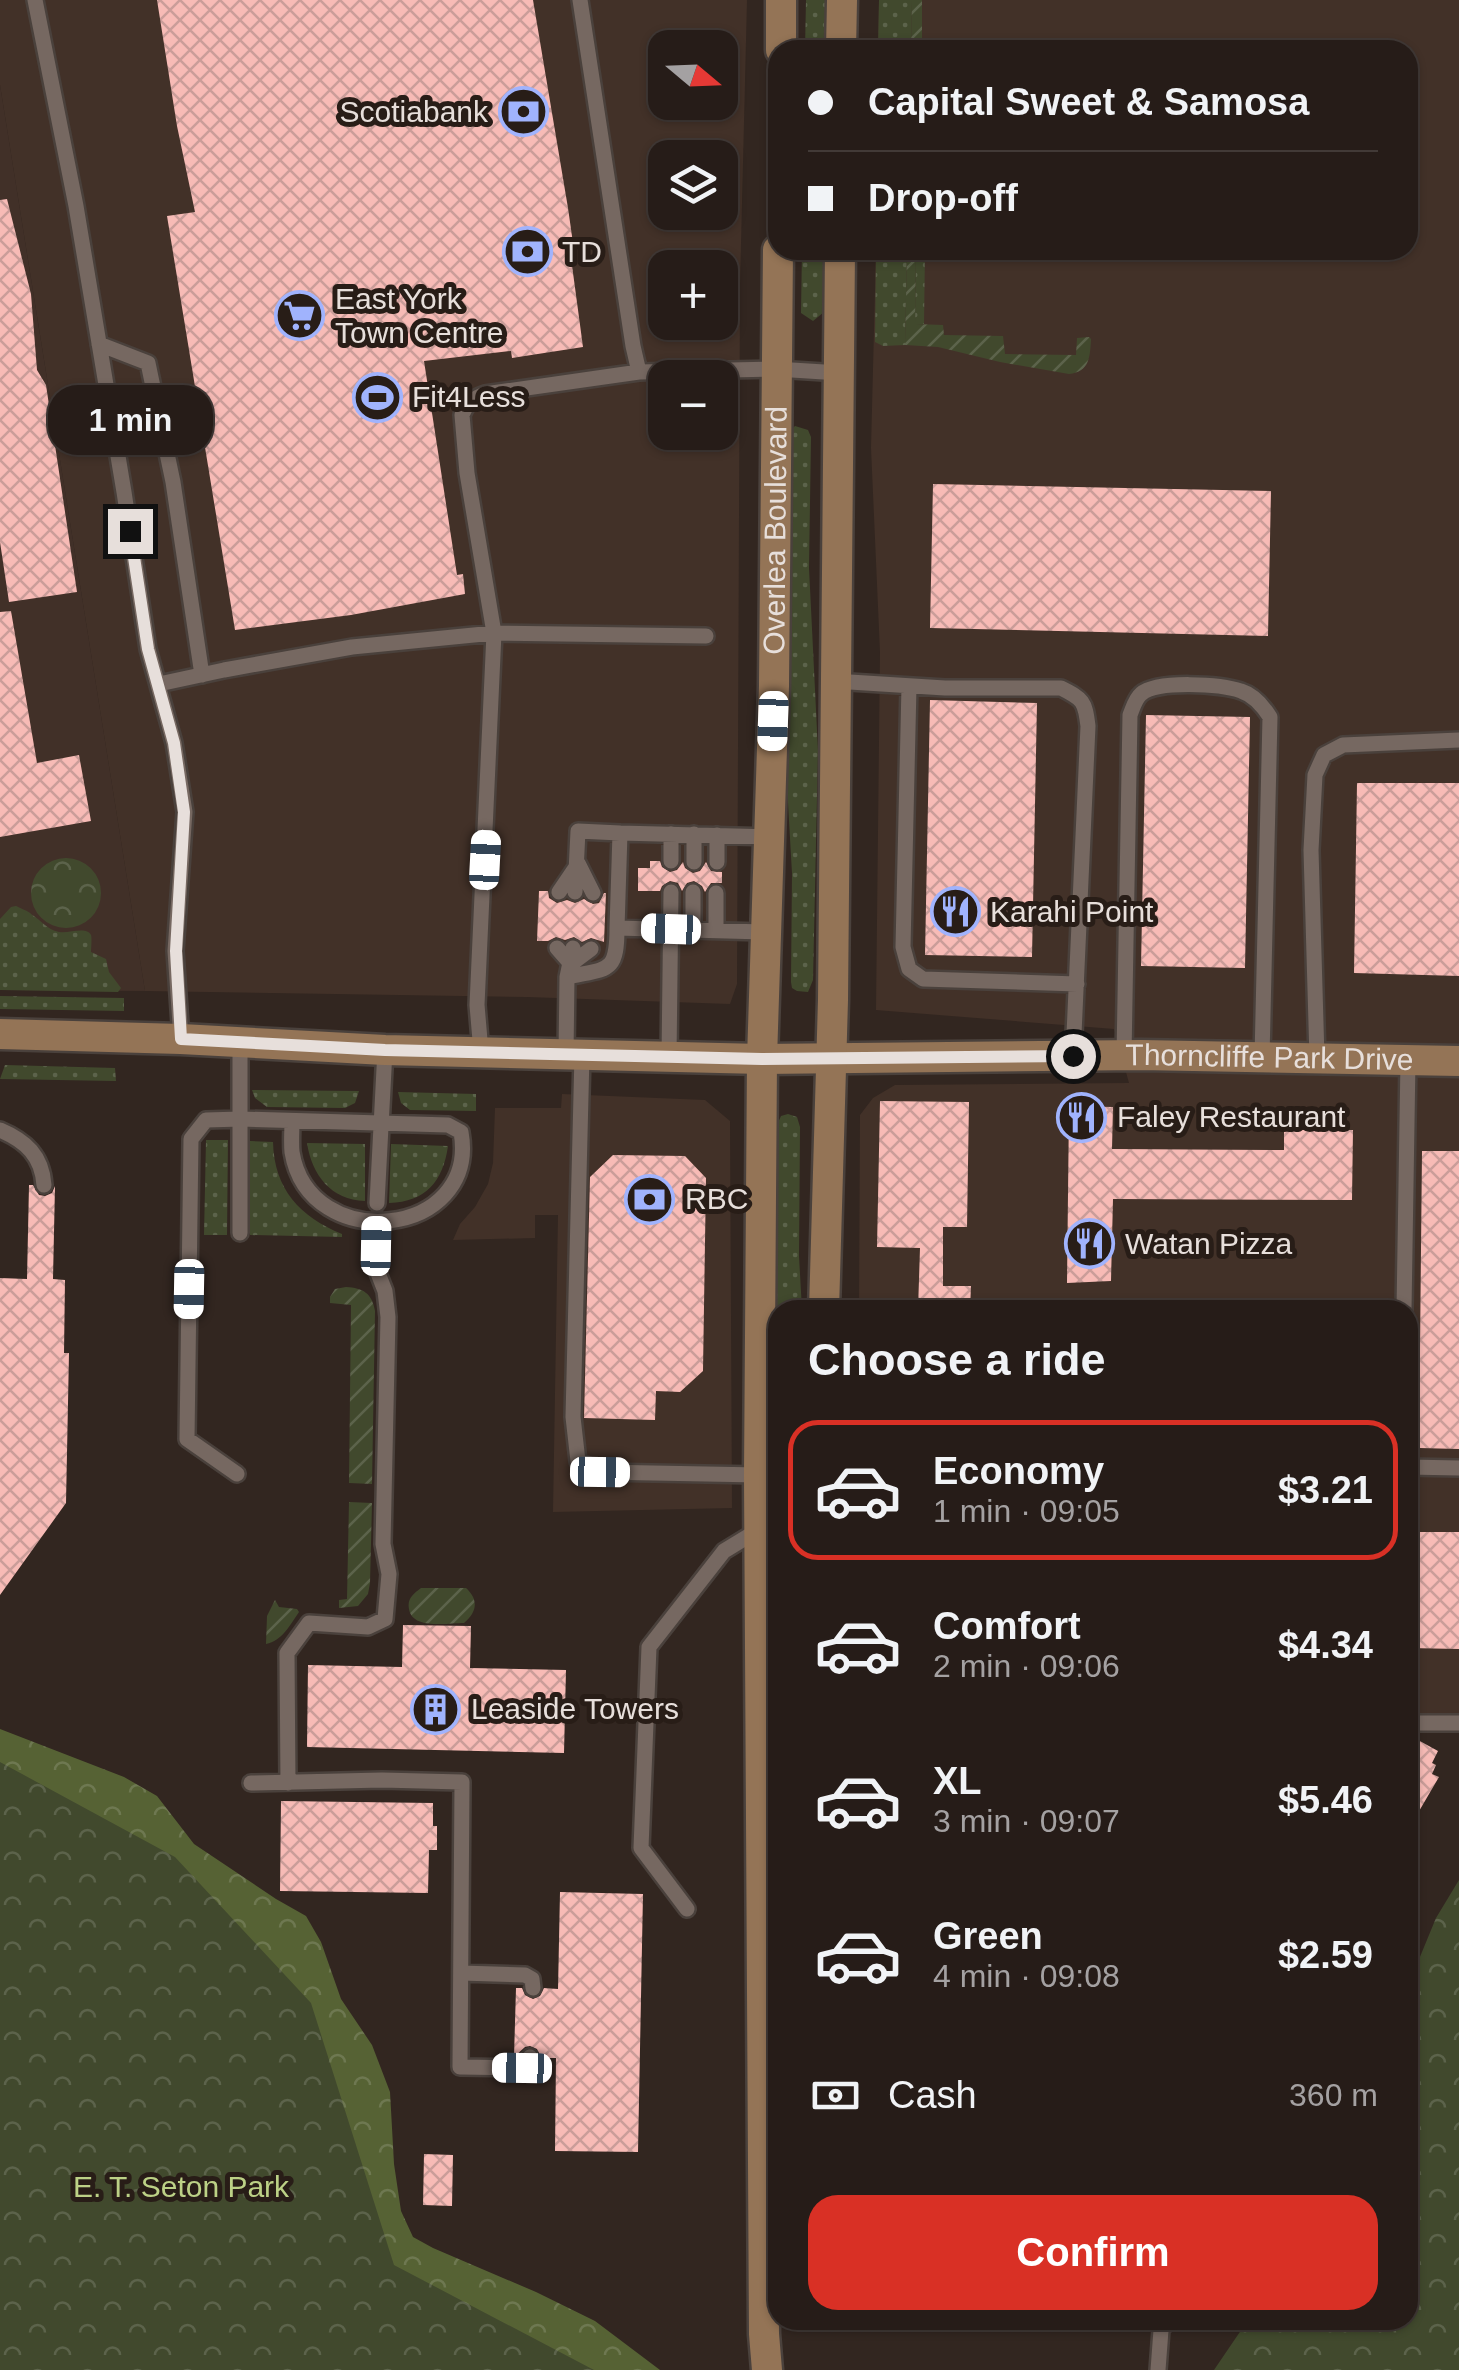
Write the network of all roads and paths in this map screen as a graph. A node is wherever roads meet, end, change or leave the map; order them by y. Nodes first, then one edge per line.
1 (36, 0) edge
2 (580, 0) edge
3 (781, 0) edge
4 (842, 0) edge
5 (781, 40) edge
6 (841, 40) edge
7 (778, 260) edge
8 (840, 260) edge
9 (99, 344) junction
10 (776, 369) junction
11 (639, 372) junction
12 (840, 373) junction
13 (494, 632) junction
14 (706, 636) dead end
15 (202, 674) junction
16 (834, 681) junction
17 (159, 684) junction
18 (909, 686) junction
19 (1459, 740) edge
20 (620, 832) junction
21 (672, 834) junction
22 (694, 834) junction
23 (717, 835) junction
24 (769, 837) junction
25 (671, 861) dead end
26 (694, 862) dead end
27 (717, 862) dead end
28 (578, 863) junction
29 (567, 892) dead end
30 (670, 892) dead end
31 (694, 892) dead end
32 (716, 892) dead end
33 (593, 893) dead end
34 (617, 928) junction
35 (671, 929) junction
36 (693, 930) junction
37 (716, 930) junction
38 (767, 932) junction
39 (591, 949) dead end
40 (567, 959) junction
41 (1077, 984) junction
42 (0, 1034) edge
43 (181, 1039) junction
44 (240, 1042) junction
45 (385, 1050) junction
46 (481, 1052) junction
47 (574, 1055) junction
48 (1073, 1056) junction
49 (1124, 1056) junction
50 (668, 1057) junction
51 (1262, 1057) junction
52 (830, 1058) junction
53 (1317, 1058) junction
54 (762, 1059) junction
55 (1408, 1060) junction
56 (1459, 1061) edge
57 (240, 1119) junction
58 (292, 1120) junction
59 (381, 1123) junction
60 (0, 1130) edge
61 (44, 1185) dead end
62 (378, 1203) dead end
63 (377, 1223) junction
64 (240, 1233) dead end
65 (824, 1300) edge
66 (1404, 1300) edge
67 (1418, 1467) edge
68 (1459, 1468) edge
69 (237, 1474) dead end
70 (759, 1475) junction
71 (761, 1529) junction
72 (1418, 1722) edge
73 (1459, 1723) edge
74 (251, 1783) dead end
75 (288, 1783) junction
76 (687, 1909) dead end
77 (461, 1973) junction
78 (533, 1988) dead end
79 (530, 2058) dead end
80 (780, 2330) edge
81 (1161, 2330) edge
82 (767, 2370) edge
83 (778, 2370) edge
84 (1158, 2370) edge

1 - 9 lane
2 - 11 lane
3 - 5 main road
4 - 6 main road
7 - 10 main road, Overlea Boulevard
8 - 12 main road, Overlea Boulevard
9 - 15 lane
9 - 17 lane
10 - 11 lane
10 - 12 lane
10 - 24 main road, Overlea Boulevard
11 - 13 lane
12 - 16 main road, Overlea Boulevard
13 - 14 lane
13 - 15 lane
13 - 46 lane
15 - 17 lane
16 - 18 lane
16 - 52 main road, Overlea Boulevard
17 - 43 lane
18 - 41 lane
18 - 41 lane
19 - 53 lane
20 - 21 lane
20 - 28 lane
20 - 34 lane
21 - 22 lane
21 - 25 lane
22 - 23 lane
22 - 26 lane
23 - 24 lane
23 - 27 lane
24 - 38 main road, Overlea Boulevard
28 - 29 lane
28 - 33 lane
30 - 35 lane
31 - 36 lane
32 - 37 lane
34 - 35 lane
34 - 40 lane
35 - 36 lane
35 - 50 lane
36 - 37 lane
37 - 38 lane
38 - 54 main road, Overlea Boulevard
39 - 40 lane
40 - 47 lane
41 - 48 lane
42 - 43 main road, Thorncliffe Park Drive
43 - 44 main road, Thorncliffe Park Drive
44 - 45 main road, Thorncliffe Park Drive
44 - 57 lane
45 - 46 main road, Thorncliffe Park Drive
45 - 59 lane
46 - 47 main road, Thorncliffe Park Drive
47 - 50 main road, Thorncliffe Park Drive
47 - 70 lane
48 - 49 main road, Thorncliffe Park Drive
48 - 52 main road, Thorncliffe Park Drive
49 - 51 main road, Thorncliffe Park Drive
49 - 51 lane
50 - 54 main road, Thorncliffe Park Drive
51 - 53 main road, Thorncliffe Park Drive
52 - 54 main road, Thorncliffe Park Drive
52 - 65 main road, Overlea Boulevard
53 - 55 main road, Thorncliffe Park Drive
54 - 70 main road, Overlea Boulevard
55 - 56 main road, Thorncliffe Park Drive
55 - 66 lane
57 - 58 lane
57 - 64 lane
57 - 69 lane
58 - 59 lane
58 - 63 lane
59 - 62 lane
59 - 63 lane
60 - 61 lane
63 - 75 lane
67 - 68 lane
70 - 71 main road, Overlea Boulevard
71 - 76 lane
71 - 82 main road, Overlea Boulevard
72 - 73 lane
74 - 75 lane
75 - 77 lane
77 - 78 lane
77 - 79 lane
80 - 83 main road
81 - 84 lane

